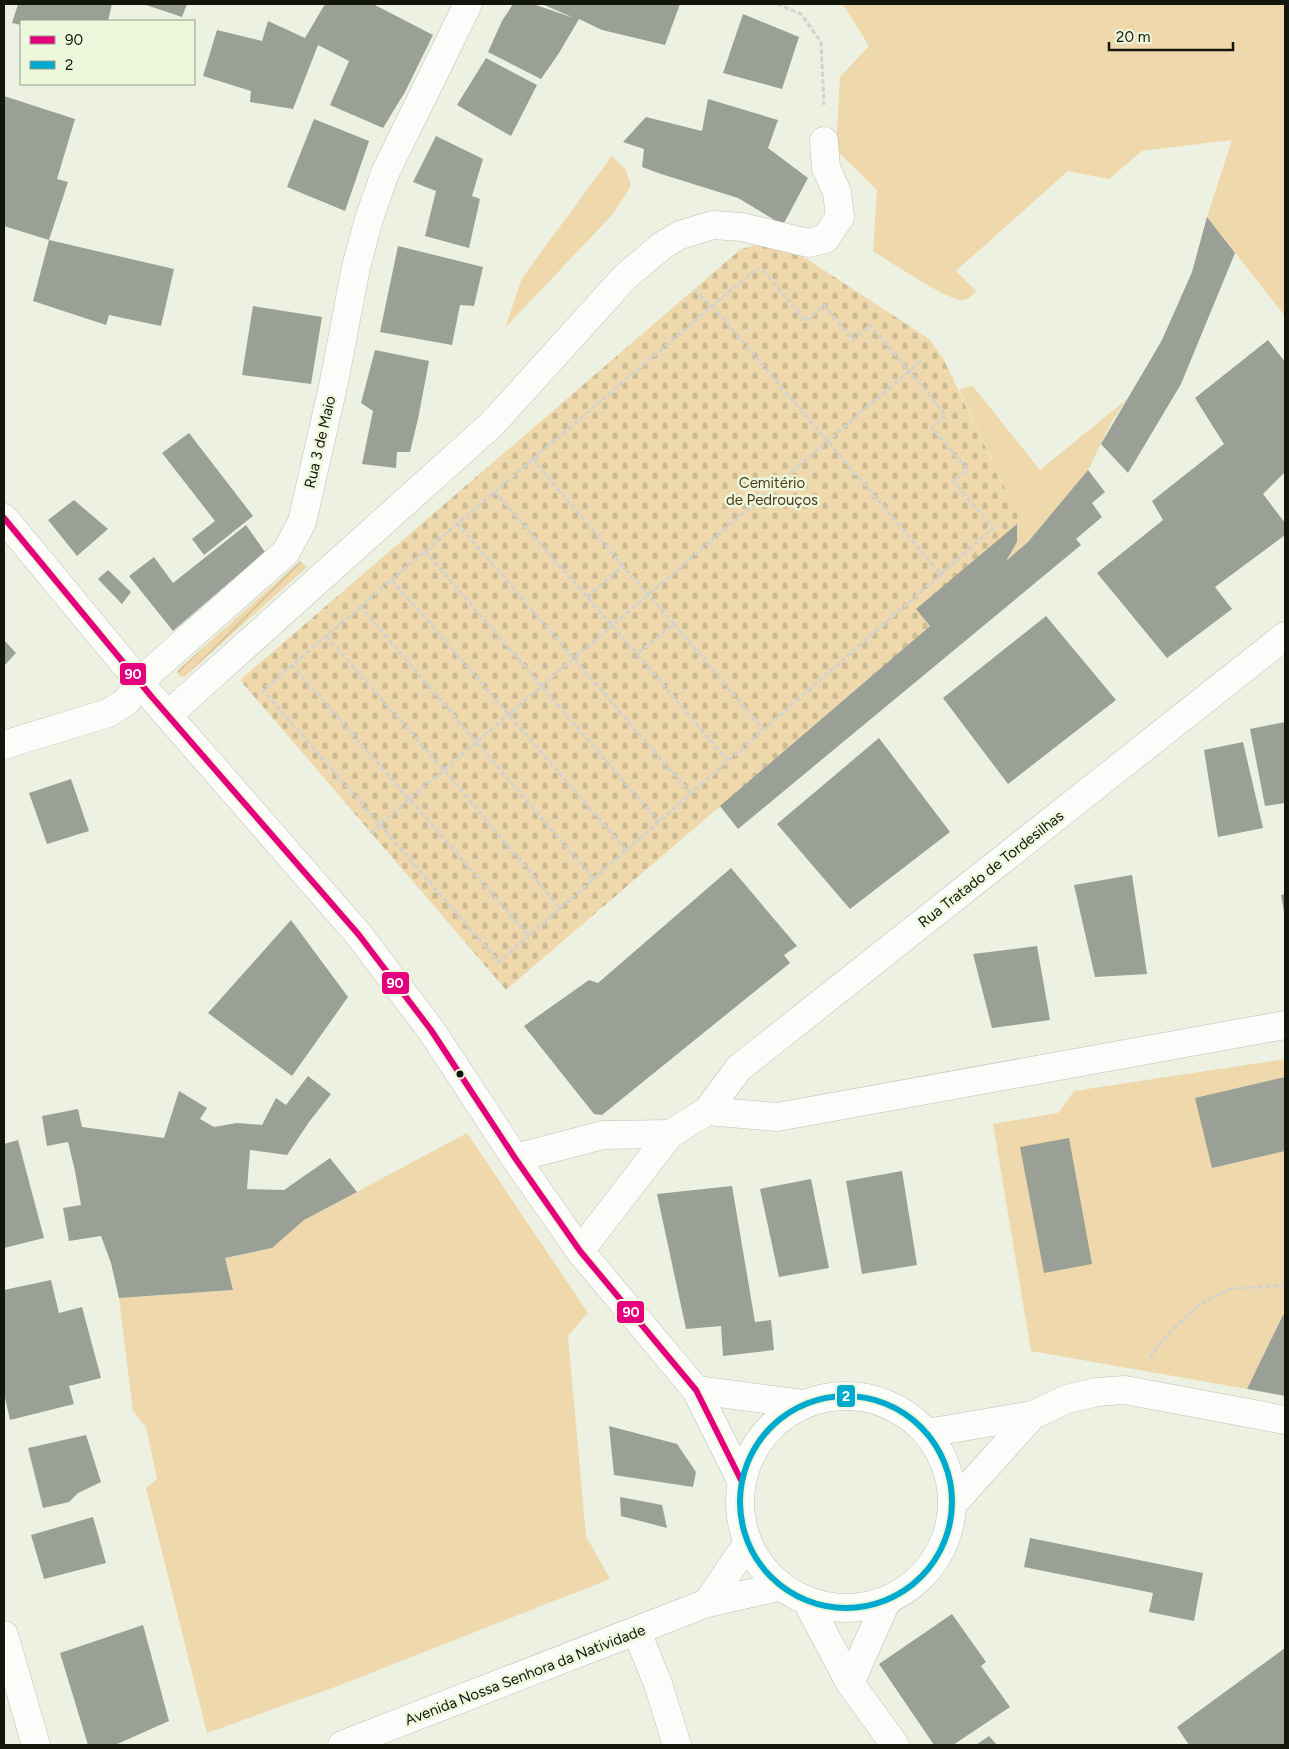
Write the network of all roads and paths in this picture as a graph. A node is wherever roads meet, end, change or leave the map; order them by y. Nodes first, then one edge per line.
1 (468, 4) edge
2 (777, 4) edge
3 (824, 141) joint
4 (694, 290) dead end
5 (712, 306) junction
6 (921, 361) dead end
7 (909, 371) junction
8 (827, 441) junction
9 (533, 459) junction
10 (494, 492) junction
11 (4, 518) edge
12 (457, 523) junction
13 (425, 551) junction
14 (623, 566) junction
15 (941, 574) junction
16 (392, 580) junction
17 (648, 594) junction
18 (587, 597) junction
19 (360, 606) junction
20 (674, 624) junction
21 (612, 626) junction
22 (326, 636) junction
23 (1285, 636) edge
24 (638, 654) junction
25 (574, 658) junction
26 (292, 665) junction
27 (139, 682) junction
28 (542, 686) junction
29 (509, 714) junction
30 (168, 715) junction
31 (763, 729) junction
32 (476, 742) junction
33 (4, 745) edge
34 (727, 760) junction
35 (444, 770) junction
36 (690, 793) junction
37 (410, 799) junction
38 (658, 821) junction
39 (380, 825) junction
40 (370, 833) dead end
41 (626, 850) junction
42 (593, 878) junction
43 (560, 908) junction
44 (528, 936) junction
45 (1285, 1025) edge
46 (707, 1111) junction
47 (670, 1134) junction
48 (515, 1158) junction
49 (580, 1251) junction
50 (1285, 1285) edge
51 (696, 1390) junction
52 (1125, 1390) junction
53 (803, 1404) junction
54 (1033, 1415) junction
55 (1285, 1420) edge
56 (927, 1433) junction
57 (741, 1480) junction
58 (952, 1505) junction
59 (748, 1543) junction
60 (782, 1586) junction
61 (806, 1600) junction
62 (887, 1600) junction
63 (708, 1603) junction
64 (637, 1632) junction
65 (4, 1635) edge
66 (850, 1683) junction
67 (36, 1745) edge
68 (342, 1745) edge
69 (677, 1745) edge
70 (895, 1745) edge

1 - 27 street, Rua 3 de Maio
2 - 3 path
3 - 30 street
4 - 5 path
5 - 7 path
5 - 8 path
5 - 9 path
6 - 7 path
7 - 8 path
7 - 15 path
8 - 15 path
8 - 17 path
9 - 10 path
9 - 14 path
10 - 12 path
10 - 18 path
11 - 27 street
12 - 13 path
12 - 25 path
13 - 16 path
13 - 28 path
14 - 17 path
14 - 18 path
15 - 31 path
16 - 19 path
16 - 29 path
17 - 20 path
17 - 21 path
18 - 21 path
19 - 22 path
19 - 32 path
20 - 24 path
20 - 31 path
21 - 24 path
21 - 25 path
22 - 26 path
22 - 35 path
23 - 46 street, Rua Tratado de Tordesilhas
24 - 34 path
25 - 28 path
25 - 36 path
26 - 37 path
26 - 39 path
27 - 30 street
27 - 33 street, Rua 3 de Maio
28 - 29 path
28 - 38 path
29 - 32 path
29 - 41 path
30 - 48 street
31 - 34 path
32 - 35 path
32 - 42 path
34 - 36 path
35 - 37 path
35 - 43 path
36 - 38 path
37 - 39 path
37 - 44 path
38 - 41 path
39 - 40 path
39 - 44 path
41 - 42 path
42 - 43 path
43 - 44 path
45 - 46 street
46 - 47 street, Rua Tratado de Tordesilhas
47 - 48 street
47 - 49 street, Rua Tratado de Tordesilhas
48 - 49 street
49 - 51 street
50 - 52 path
51 - 53 street
51 - 57 street
52 - 54 street
52 - 55 street
53 - 56 street
53 - 57 street
54 - 56 street
54 - 58 street
56 - 58 street
57 - 59 street
58 - 62 street
59 - 60 street
59 - 63 street
60 - 61 street
60 - 63 street, Avenida Nossa Senhora da Natividade
61 - 62 street
61 - 66 street
62 - 66 street
63 - 64 street, Avenida Nossa Senhora da Natividade
64 - 68 street, Avenida Nossa Senhora da Natividade
64 - 69 street
65 - 67 street
66 - 70 street

